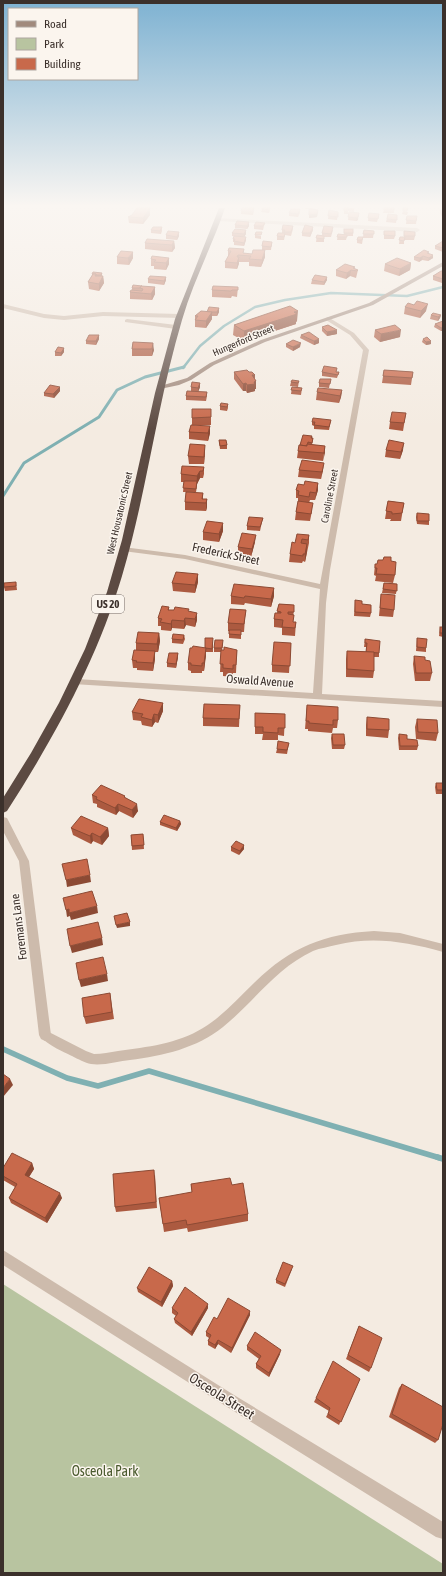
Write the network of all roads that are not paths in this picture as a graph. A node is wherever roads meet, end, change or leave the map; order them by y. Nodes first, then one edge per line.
1 (194, 282) edge
2 (411, 282) edge
3 (3, 306) edge
4 (180, 316) junction
5 (81, 317) junction
6 (328, 319) junction
7 (176, 327) junction
8 (161, 384) junction
9 (123, 549) junction
10 (323, 587) junction
11 (76, 682) junction
12 (317, 696) junction
13 (443, 704) edge
14 (3, 808) edge
15 (3, 821) edge
16 (443, 948) edge
17 (45, 1036) joint
18 (3, 1257) edge
19 (443, 1531) edge

1 - 4 highway, West Housatonic Street / US 20
2 - 6 street, Hungerford Street
3 - 5 street
4 - 5 street
4 - 7 highway, West Housatonic Street / US 20
5 - 7 street
6 - 8 street, Hungerford Street
6 - 10 street, Caroline Street
7 - 8 highway, West Housatonic Street / US 20
8 - 9 highway, West Housatonic Street / US 20
9 - 10 street, Frederick Street
9 - 11 highway, West Housatonic Street / US 20
10 - 12 street, Caroline Street
11 - 12 street, Oswald Avenue
11 - 14 highway, West Housatonic Street / US 20
12 - 13 street, Oswald Avenue
15 - 17 street, Foremans Lane
16 - 17 lane
18 - 19 street, Osceola Street

